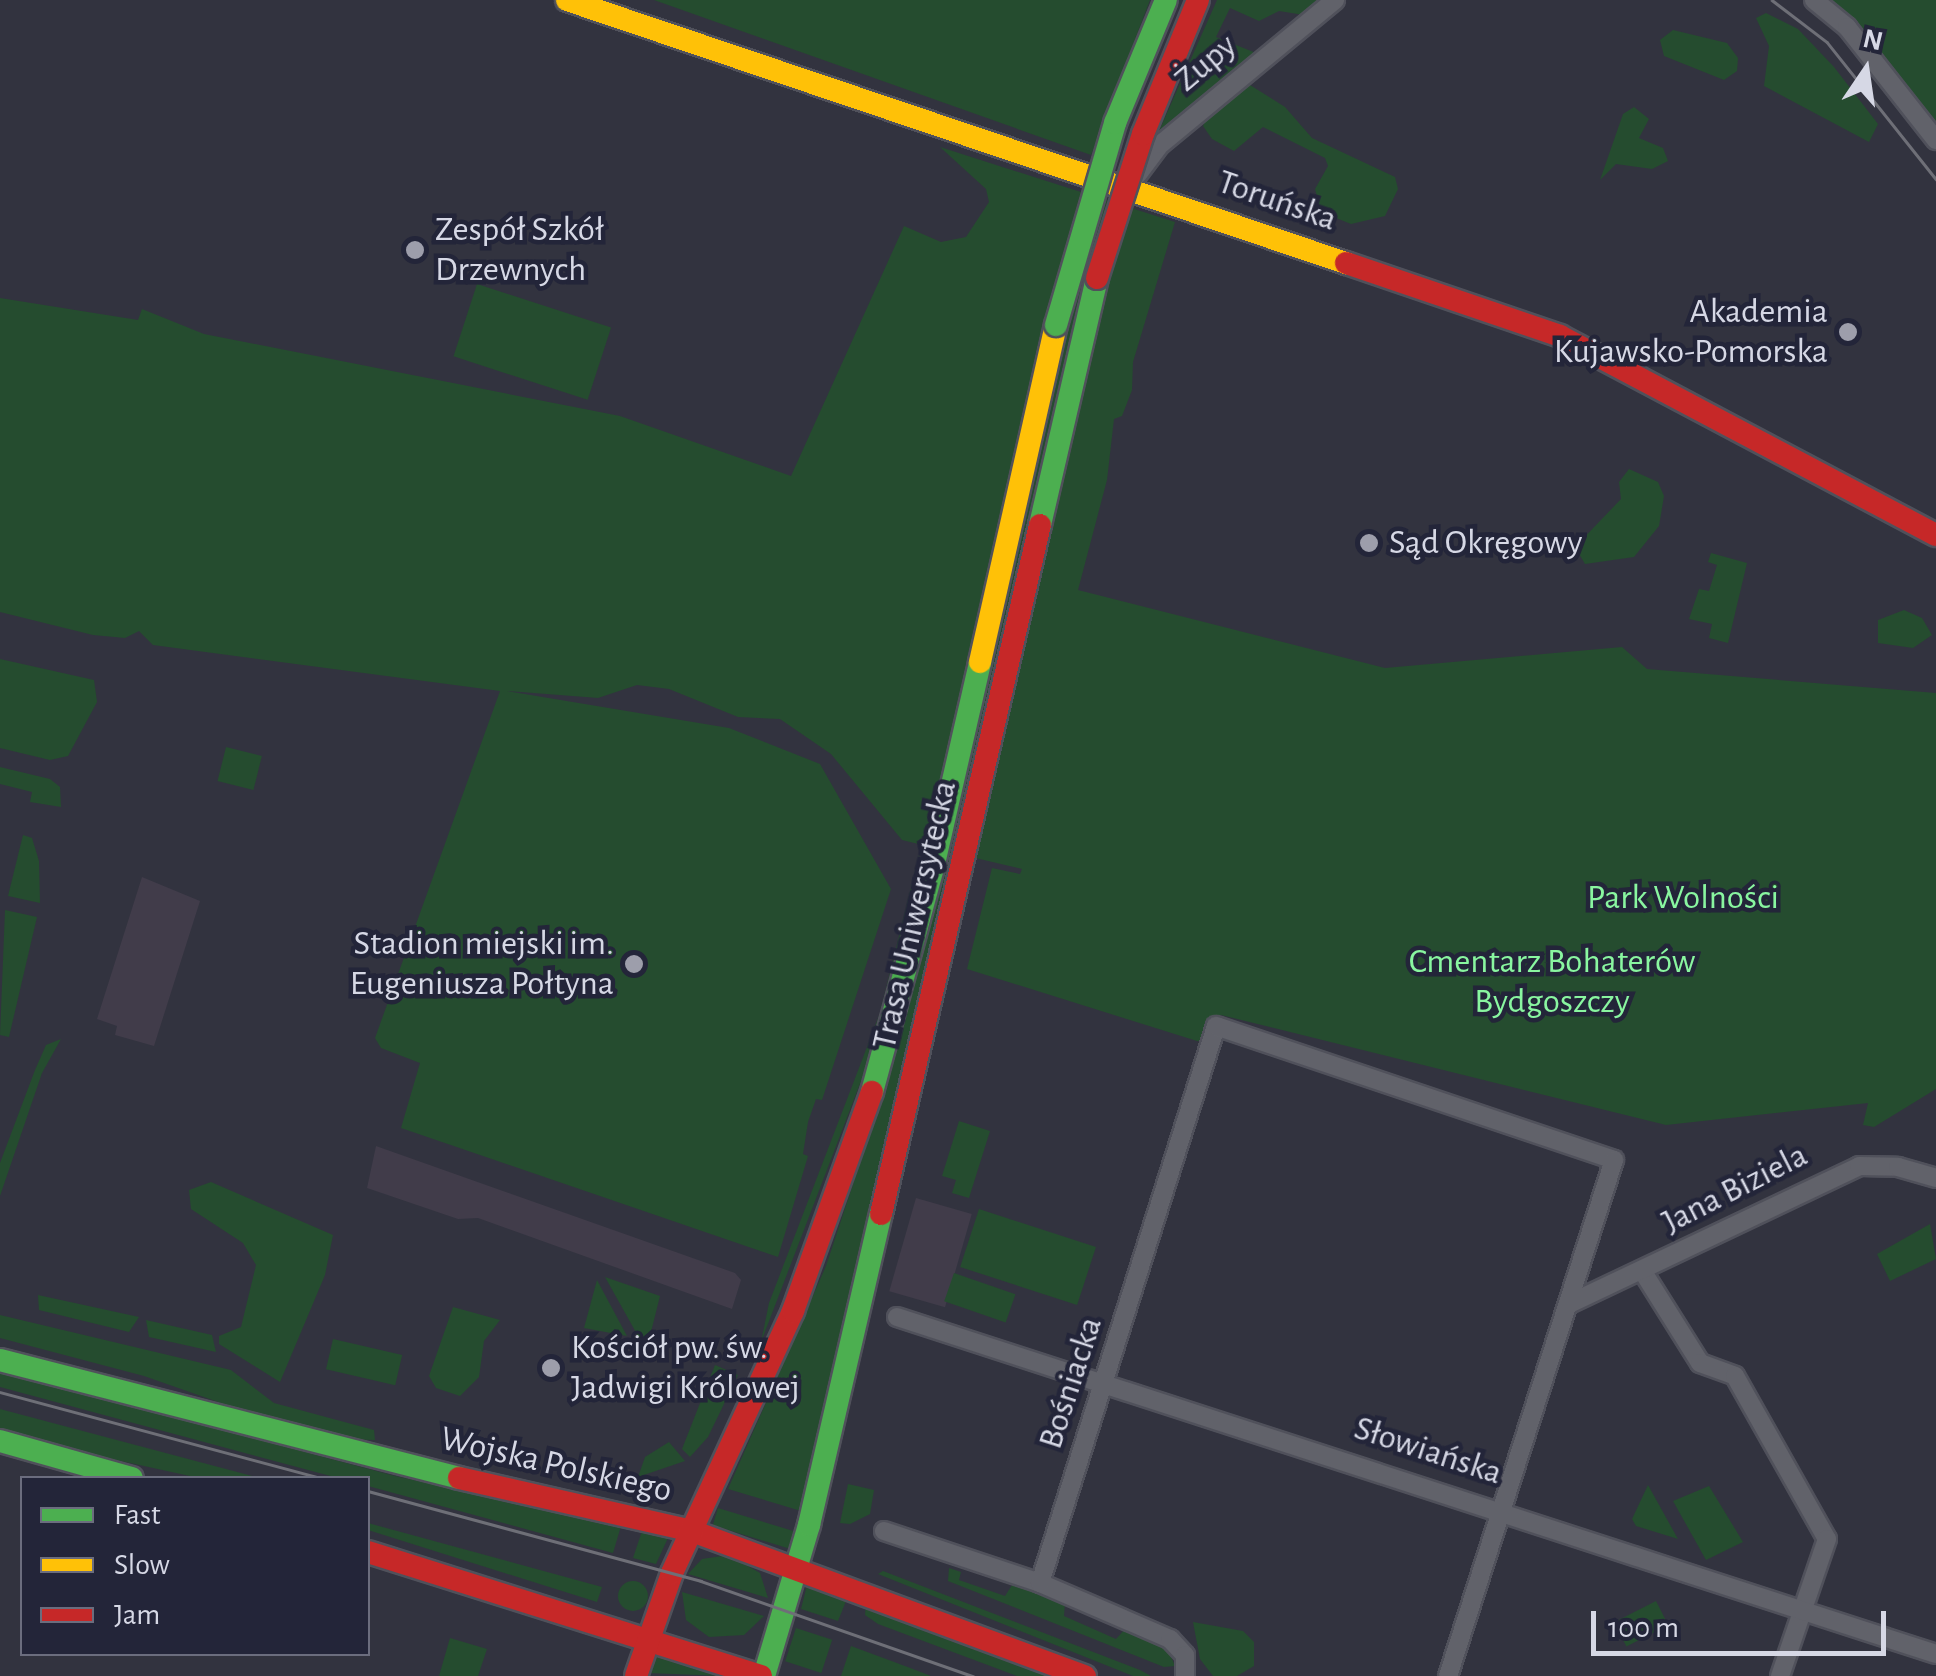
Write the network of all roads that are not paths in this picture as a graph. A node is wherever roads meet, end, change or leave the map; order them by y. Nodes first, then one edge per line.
1 (567, 0) edge
2 (1166, 0) edge
3 (1198, 0) edge
4 (1335, 0) edge
5 (1814, 0) edge
6 (1936, 140) edge
7 (1133, 188) junction
8 (1936, 534) edge
9 (1936, 1178) edge
10 (1644, 1272) junction
11 (1569, 1304) junction
12 (897, 1317) dead end
13 (0, 1360) edge
14 (1105, 1384) junction
15 (0, 1440) edge
16 (125, 1476) edge
17 (1504, 1509) junction
18 (692, 1531) junction
19 (884, 1531) dead end
20 (370, 1553) edge
21 (799, 1567) junction
22 (1040, 1583) junction
23 (1804, 1614) junction
24 (646, 1640) junction
25 (1936, 1654) edge
26 (636, 1676) edge
27 (762, 1676) edge
28 (1085, 1676) edge
29 (1184, 1676) edge
30 (1448, 1676) edge
31 (1780, 1676) edge

1 - 7 main road, Toruńska
2 - 18 main road, Trasa Uniwersytecka, bridge
3 - 21 main road, Trasa Uniwersytecka, bridge
4 - 7 street, Żupy
5 - 6 street
7 - 8 main road, Toruńska
9 - 10 street, Jana Biziela
10 - 11 street, Jana Biziela
10 - 23 street
11 - 14 street, Bośniacka
11 - 17 street
12 - 14 street, Słowiańska
13 - 18 main road, Wojska Polskiego
14 - 17 street, Słowiańska
14 - 22 street, Bośniacka
15 - 16 main road
17 - 23 street, Słowiańska
17 - 30 street
18 - 21 main road, Wojska Polskiego
18 - 24 main road, Trasa Uniwersytecka
19 - 22 street
20 - 24 main road
21 - 27 main road, Trasa Uniwersytecka
21 - 28 main road, Wojska Polskiego
22 - 29 street
23 - 25 street, Słowiańska
23 - 31 street
24 - 26 main road
24 - 27 main road

